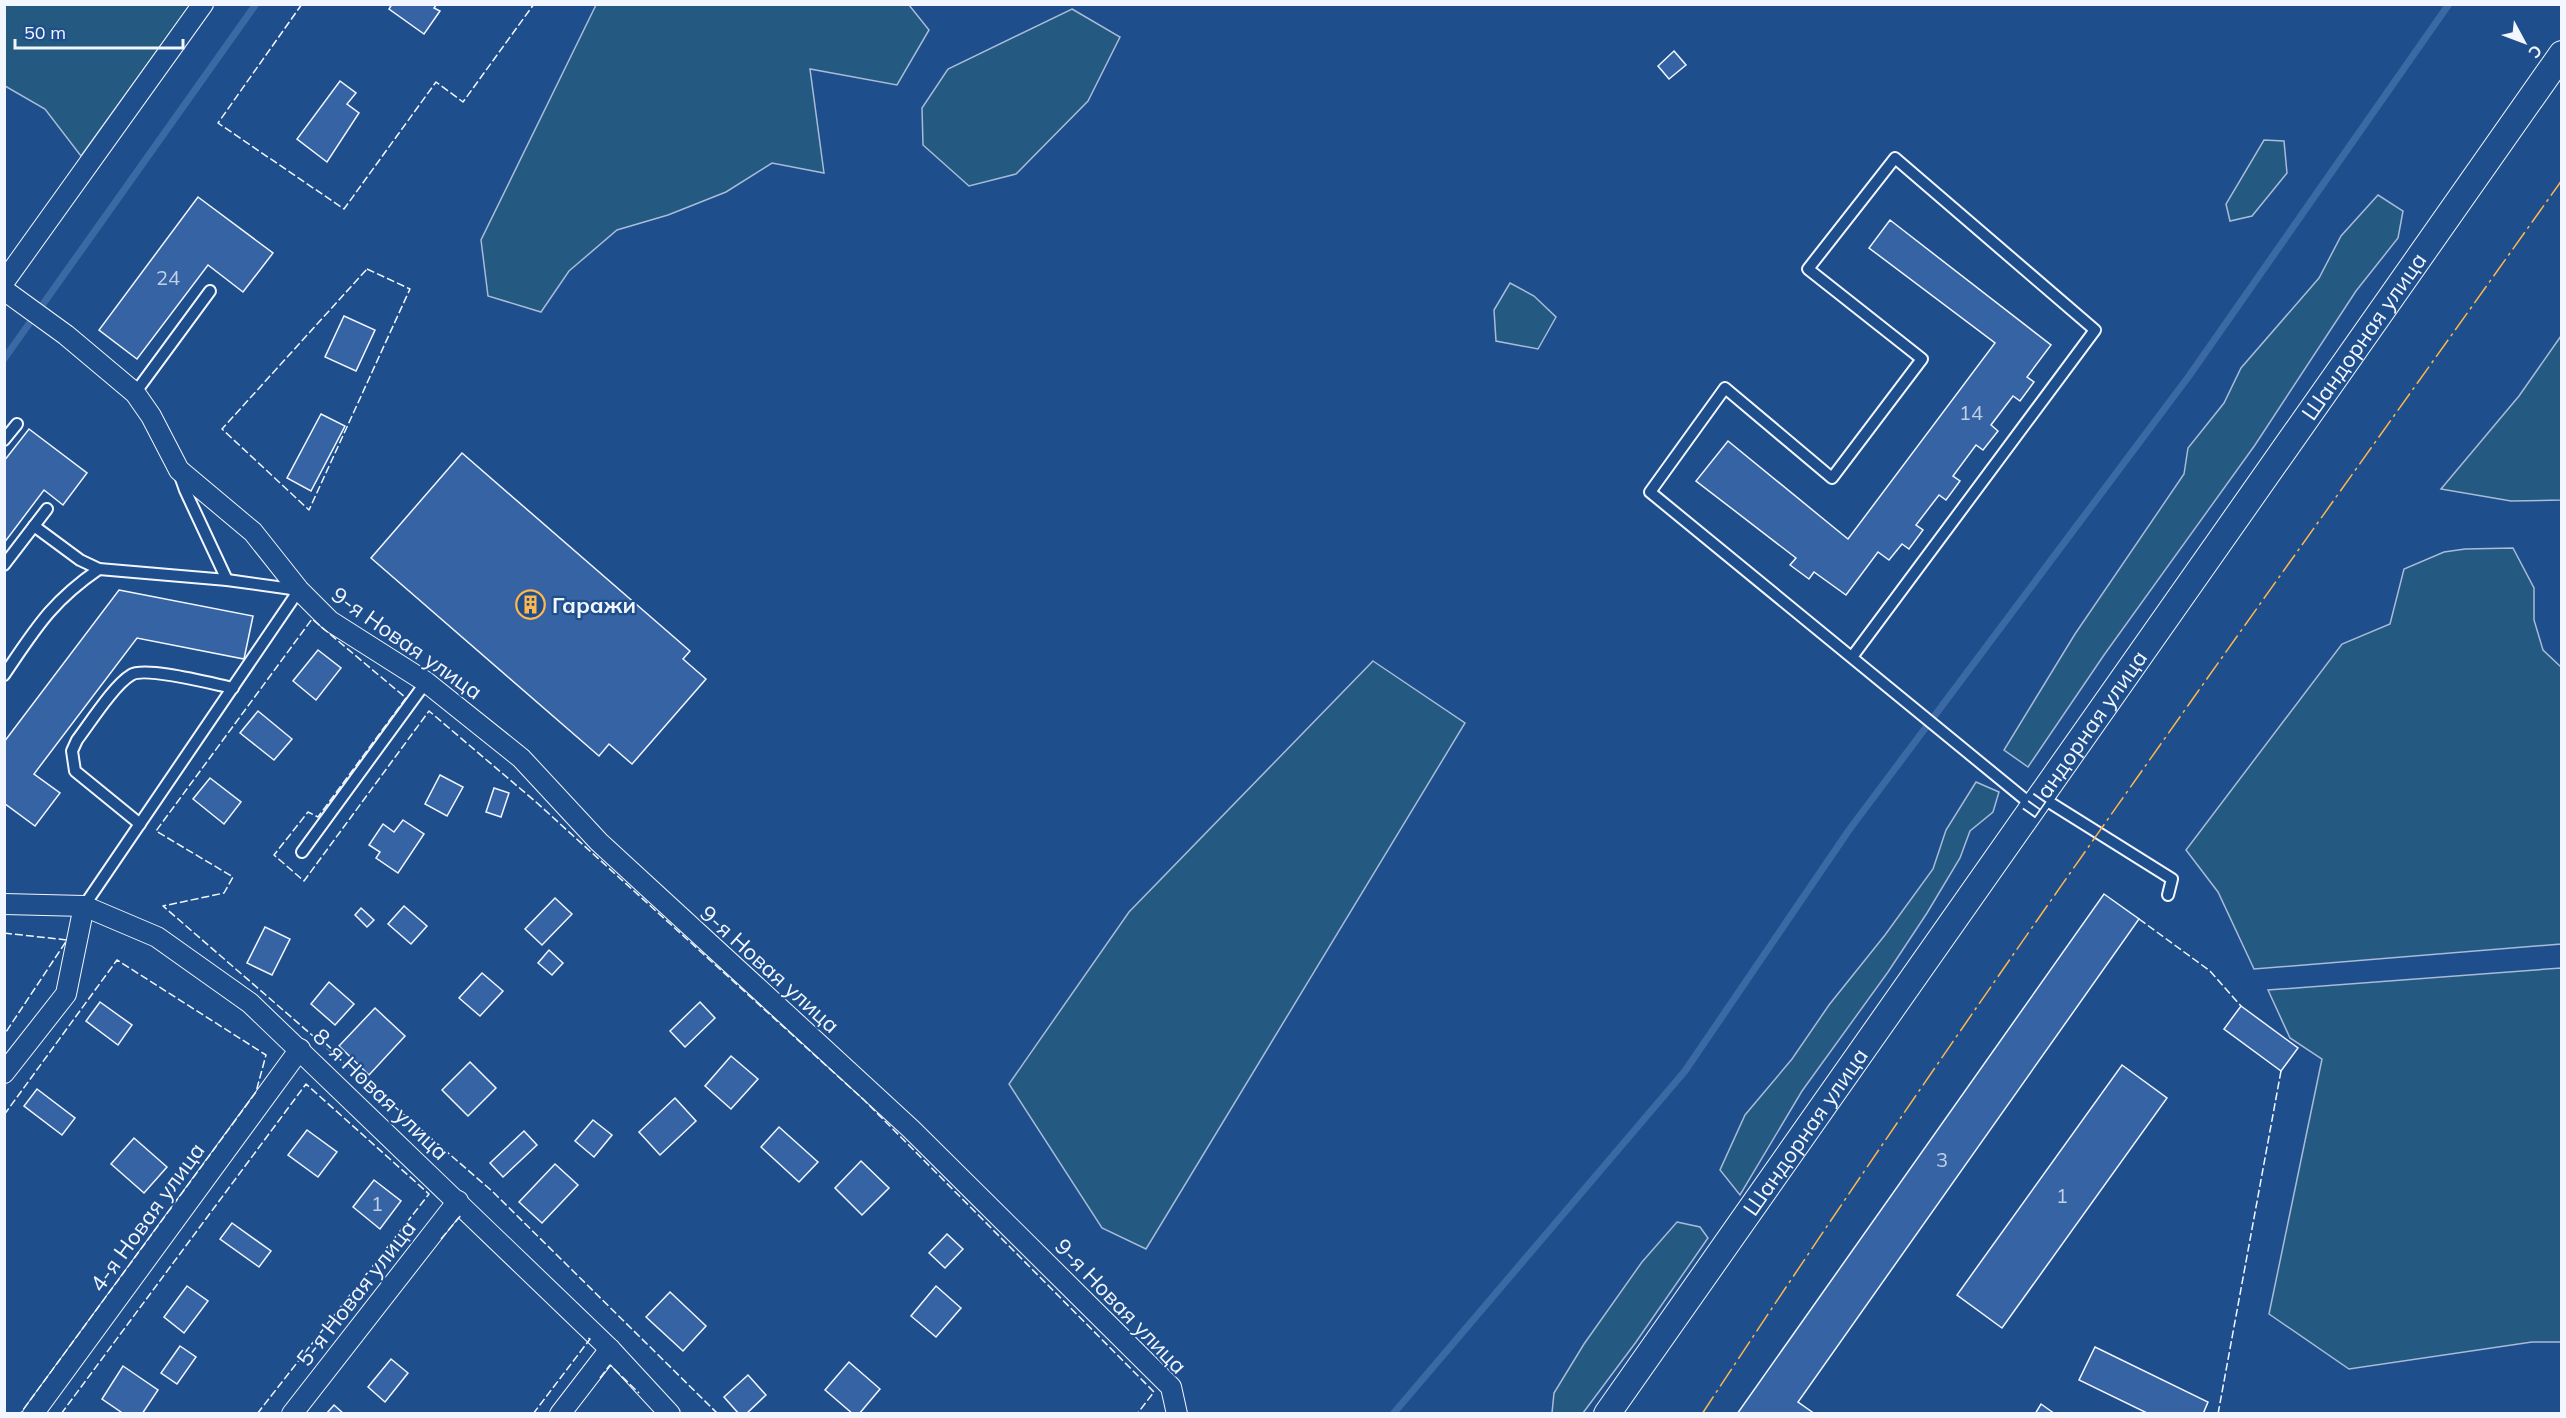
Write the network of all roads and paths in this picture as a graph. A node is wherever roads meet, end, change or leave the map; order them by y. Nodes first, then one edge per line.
1 (203, 4) edge
2 (2562, 54) edge
3 (8, 290) edge
4 (210, 291) dead end
5 (135, 393) junction
6 (17, 424) dead end
7 (4, 440) edge
8 (178, 471) junction
9 (47, 509) dead end
10 (34, 526) junction
11 (4, 565) edge
12 (99, 569) junction
13 (227, 580) junction
14 (299, 590) junction
15 (1852, 657) junction
16 (4, 675) edge
17 (426, 682) junction
18 (233, 688) junction
19 (2037, 801) junction
20 (140, 824) junction
21 (302, 852) dead end
22 (2168, 895) dead end
23 (4, 904) edge
24 (84, 906) junction
25 (300, 1049) junction
26 (4, 1073) edge
27 (458, 1201) junction
28 (610, 1349) junction
29 (33, 1413) edge
30 (292, 1413) edge
31 (560, 1413) edge
32 (670, 1413) edge
33 (1177, 1413) edge
34 (1607, 1413) edge

1 - 3 street
2 - 19 street, Шандорная улица
3 - 5 street
4 - 5 lane
5 - 8 street
6 - 7 lane
8 - 13 lane
8 - 14 street, 9-я Новая улица
9 - 10 lane
10 - 11 lane
10 - 12 lane
12 - 13 lane
12 - 16 lane
13 - 14 lane
14 - 17 street, 9-я Новая улица
14 - 18 lane
15 - 15 lane
15 - 19 lane
17 - 21 lane
17 - 33 street, 9-я Новая улица
18 - 20 lane
18 - 20 lane
19 - 22 lane
19 - 34 street, Шандорная улица
20 - 24 lane
23 - 24 street, 8-я Новая улица
24 - 25 street, 8-я Новая улица
24 - 26 street
25 - 27 street, 8-я Новая улица
25 - 29 street, 4-я Новая улица
27 - 28 street, 8-я Новая улица
27 - 30 street, 5-я Новая улица
28 - 31 street
28 - 32 street, 8-я Новая улица

